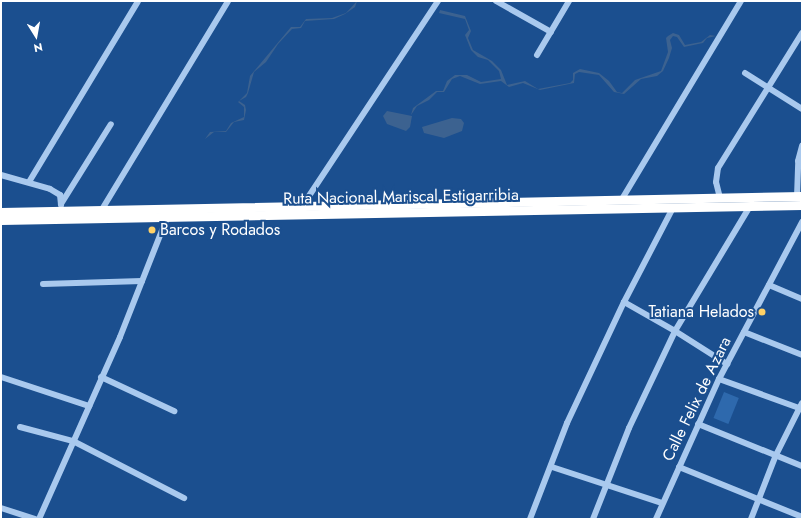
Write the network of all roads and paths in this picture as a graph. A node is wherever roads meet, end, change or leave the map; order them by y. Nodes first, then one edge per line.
1 (138, 1) edge
2 (228, 1) edge
3 (438, 1) edge
4 (496, 1) edge
5 (569, 1) edge
6 (741, 1) edge
7 (551, 32) junction
8 (802, 33) edge
9 (537, 55) dead end
10 (745, 73) dead end
11 (769, 88) junction
12 (802, 109) edge
13 (111, 124) dead end
14 (802, 146) edge
15 (1, 175) edge
16 (29, 182) junction
17 (800, 196) edge
18 (720, 198) junction
19 (622, 199) junction
20 (303, 205) junction
21 (802, 205) edge
22 (750, 206) junction
23 (62, 208) junction
24 (673, 208) junction
25 (101, 210) junction
26 (1, 212) edge
27 (168, 214) junction
28 (1, 220) edge
29 (802, 222) edge
30 (142, 281) junction
31 (43, 284) dead end
32 (769, 285) junction
33 (802, 299) edge
34 (624, 302) junction
35 (675, 331) junction
36 (744, 332) junction
37 (802, 355) edge
38 (727, 364) junction
39 (1, 376) edge
40 (101, 377) junction
41 (719, 379) junction
42 (88, 406) junction
43 (801, 407) edge
44 (174, 411) dead end
45 (698, 424) junction
46 (20, 427) dead end
47 (73, 441) junction
48 (776, 455) junction
49 (802, 466) edge
50 (552, 467) junction
51 (679, 467) junction
52 (607, 484) junction
53 (184, 498) dead end
54 (758, 498) junction
55 (662, 502) junction
56 (1, 508) edge
57 (802, 517) edge
58 (36, 519) edge
59 (40, 519) edge
60 (530, 519) edge
61 (593, 519) edge
62 (656, 519) edge
63 (751, 519) edge

1 - 16 street
2 - 25 street
3 - 20 street
4 - 7 street
5 - 7 street
6 - 19 street
7 - 9 street
8 - 11 street
10 - 11 street
11 - 12 street
11 - 18 street
13 - 23 street
14 - 17 street
15 - 16 street
16 - 23 street
17 - 18 highway, Ruta Nacional Mariscal Estigarribia
18 - 19 highway, Ruta Nacional Mariscal Estigarribia
19 - 20 highway, Ruta Nacional Mariscal Estigarribia
20 - 27 highway, Ruta Nacional Mariscal Estigarribia
21 - 22 highway, Ruta Nacional Mariscal Estigarribia
22 - 24 highway, Ruta Nacional Mariscal Estigarribia
22 - 35 street
23 - 25 highway, Ruta Nacional Mariscal Estigarribia
23 - 26 highway, Ruta Nacional Mariscal Estigarribia
24 - 27 highway, Ruta Nacional Mariscal Estigarribia
24 - 34 street
25 - 27 highway, Ruta Nacional Mariscal Estigarribia
27 - 28 highway, Ruta Nacional Mariscal Estigarribia
27 - 30 street
29 - 32 street, Calle Felix de Azara
30 - 31 street
30 - 40 street
32 - 33 street
32 - 36 street, Calle Felix de Azara
34 - 35 street
34 - 50 street
35 - 38 street
35 - 52 street
36 - 37 street
36 - 38 street, Calle Felix de Azara
38 - 41 street, Calle Felix de Azara
39 - 42 street
40 - 42 street
40 - 44 street
41 - 43 street
41 - 45 street, Calle Felix de Azara
42 - 47 street
43 - 48 street
45 - 48 street
45 - 51 street, Calle Felix de Azara
46 - 47 street
47 - 53 street
47 - 59 street
48 - 49 street
48 - 54 street
50 - 52 street
50 - 60 street
51 - 54 street
51 - 55 street, Calle Felix de Azara
52 - 55 street
52 - 61 street
54 - 57 street
54 - 63 street
55 - 62 street, Calle Felix de Azara
56 - 58 street

